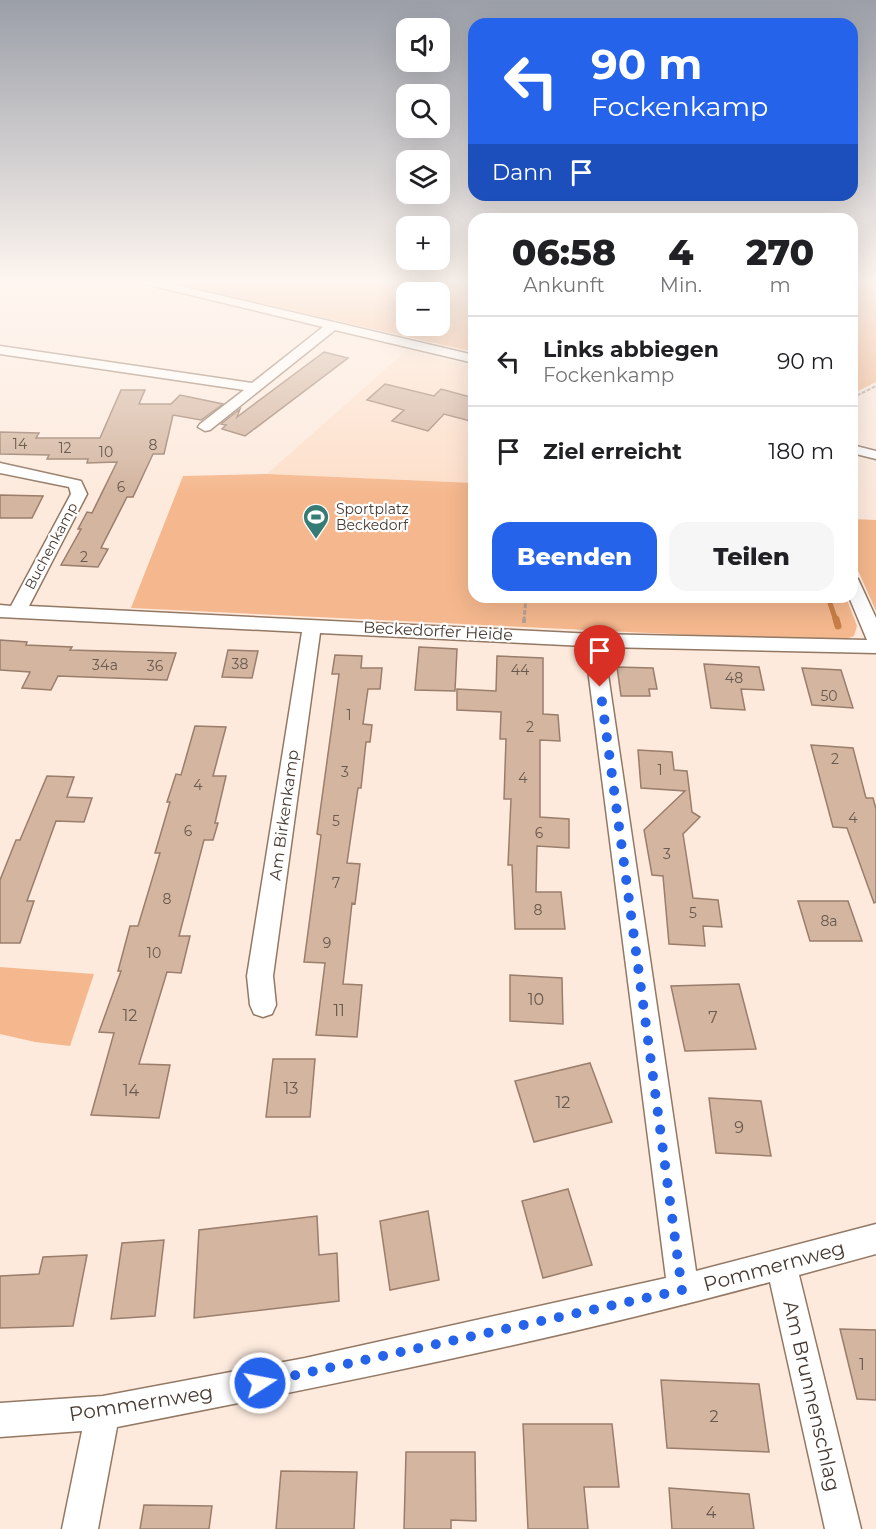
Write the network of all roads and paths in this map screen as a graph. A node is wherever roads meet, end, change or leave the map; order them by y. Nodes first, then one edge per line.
1 (9, 351) edge
2 (300, 351) edge
3 (441, 351) edge
4 (468, 358) edge
5 (254, 387) junction
6 (876, 387) edge
7 (858, 395) edge
8 (205, 427) dead end
9 (858, 450) edge
10 (876, 455) edge
11 (0, 468) edge
12 (858, 597) edge
13 (526, 603) edge
14 (8, 611) edge
15 (312, 625) junction
16 (523, 635) junction
17 (594, 640) junction
18 (876, 640) edge
19 (876, 647) edge
20 (263, 1005) dead end
21 (876, 1239) edge
22 (781, 1264) junction
23 (682, 1290) junction
24 (102, 1413) junction
25 (0, 1420) edge
26 (80, 1529) edge
27 (843, 1529) edge

1 - 5 street
2 - 5 street
3 - 4 street
5 - 8 street
6 - 7 path
9 - 10 street
11 - 14 street, Buchenkamp
12 - 18 street
13 - 16 path
14 - 15 street, Beckedorfer Heide
15 - 16 street, Beckedorfer Heide
15 - 20 street, Am Birkenkamp
16 - 17 street, Beckedorfer Heide
17 - 19 street, Beckedorfer Heide
17 - 23 street
21 - 22 street, Pommernweg
22 - 23 street, Pommernweg
22 - 27 street, Am Brunnenschlag
23 - 24 street, Pommernweg
24 - 25 street, Pommernweg
24 - 26 street

